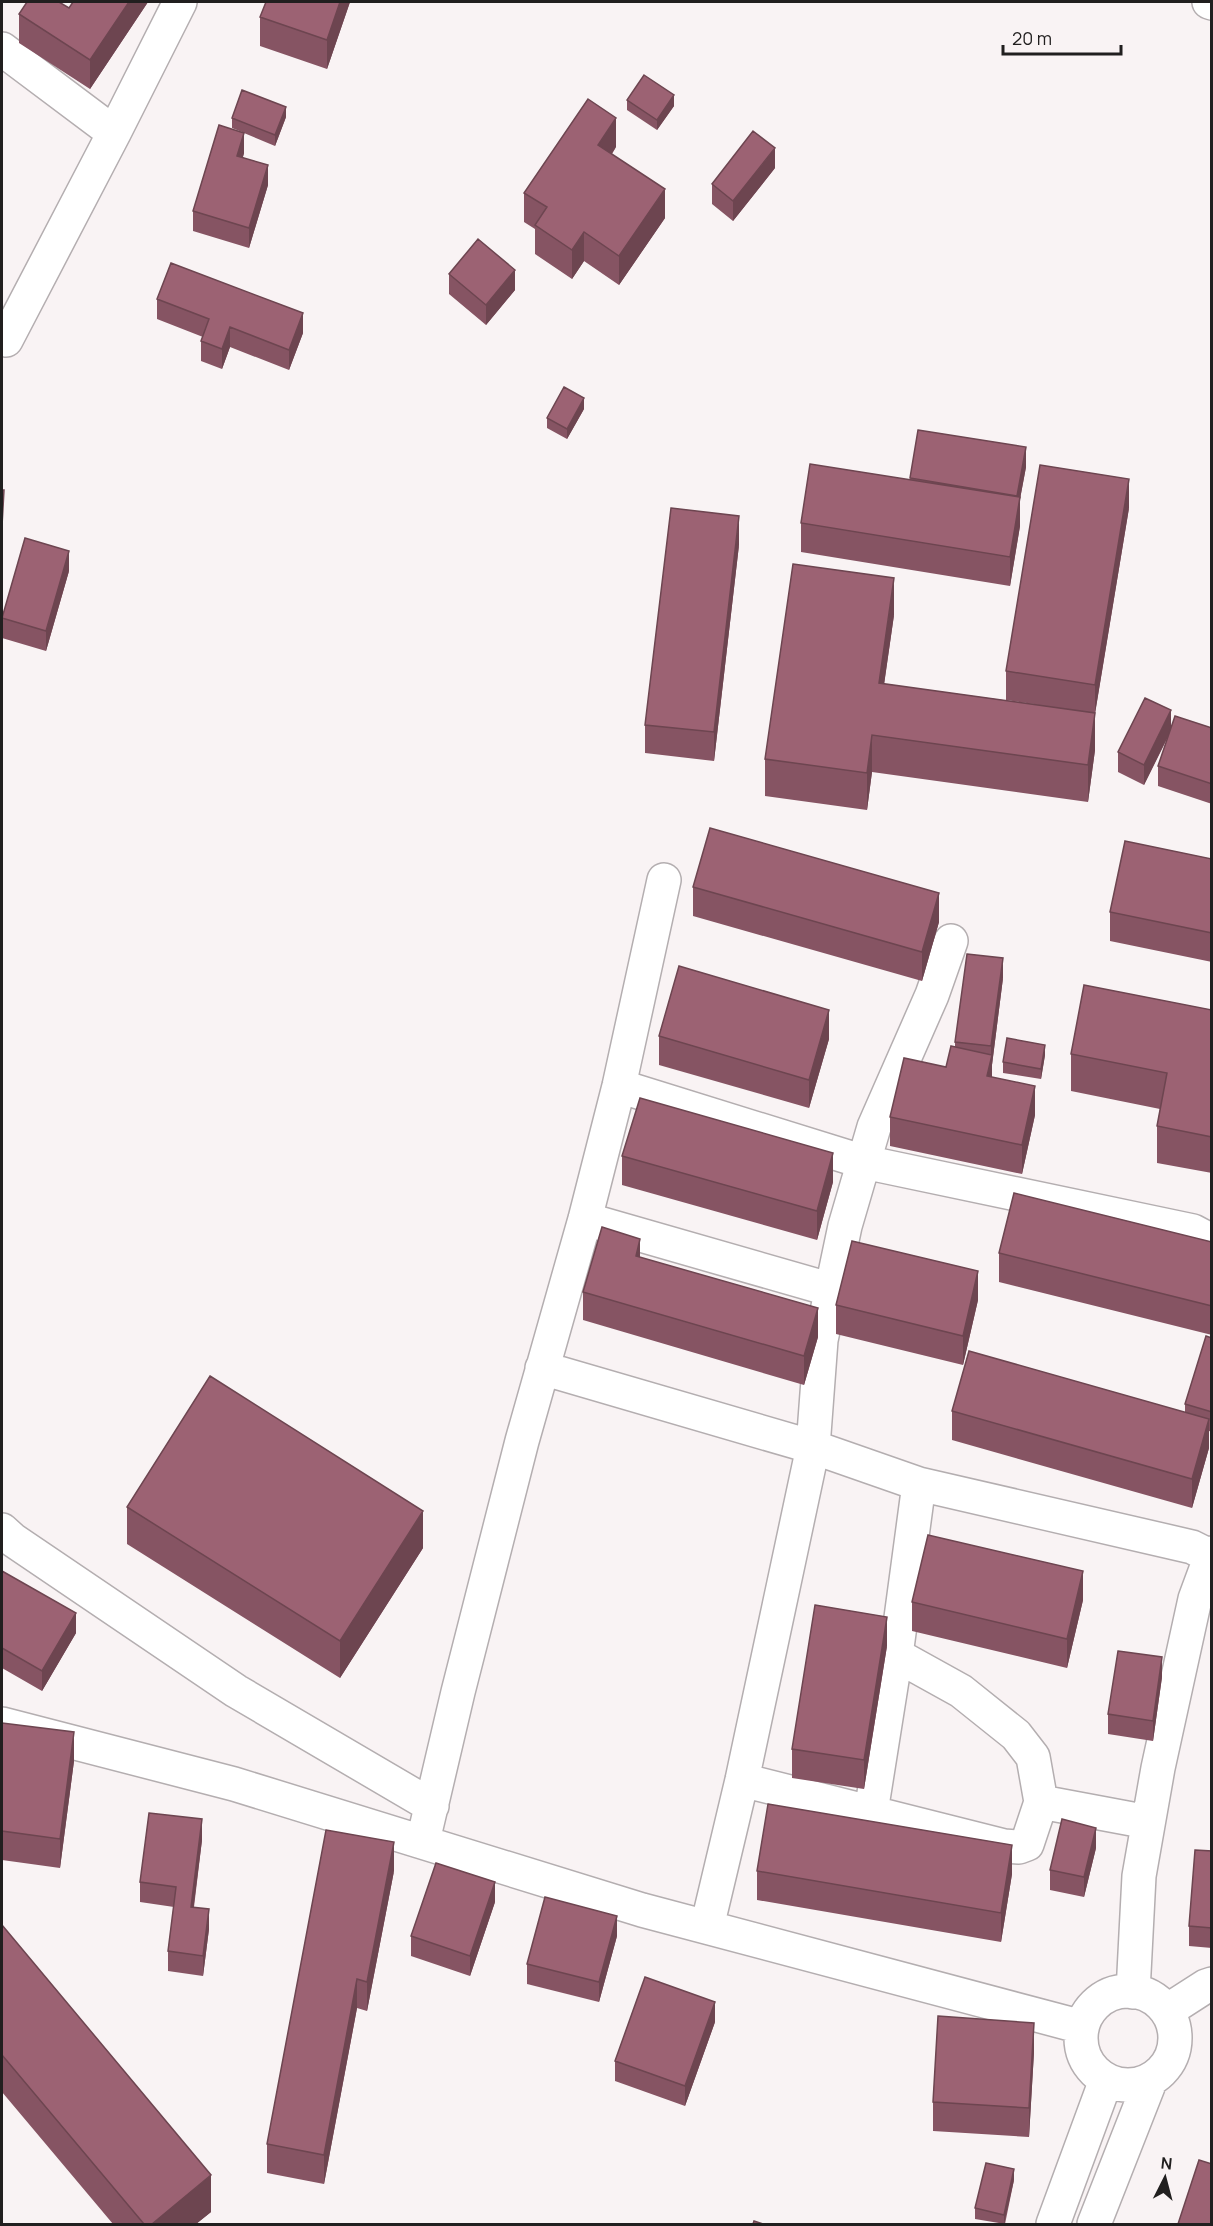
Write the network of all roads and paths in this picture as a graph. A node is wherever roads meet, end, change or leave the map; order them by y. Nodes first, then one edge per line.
1 (180, 2) edge
2 (2, 49) edge
3 (114, 133) junction
4 (6, 340) dead end
5 (664, 880) dead end
6 (951, 941) dead end
7 (619, 1086) junction
8 (864, 1162) junction
9 (585, 1219) junction
10 (1212, 1241) edge
11 (832, 1290) junction
12 (542, 1368) junction
13 (813, 1447) junction
14 (919, 1484) junction
15 (2, 1530) edge
16 (1211, 1555) edge
17 (896, 1655) junction
18 (2, 1724) edge
19 (742, 1780) junction
20 (1041, 1802) junction
21 (432, 1806) junction
22 (871, 1812) junction
23 (1148, 1822) junction
24 (423, 1841) junction
25 (707, 1927) junction
26 (1212, 1984) edge
27 (1133, 1992) junction
28 (1167, 2011) junction
29 (1082, 2027) junction
30 (1151, 2079) junction
31 (1106, 2080) junction
32 (1053, 2224) edge
33 (1094, 2224) edge

1 - 3 street
2 - 3 street
3 - 4 street
5 - 7 street
6 - 8 street
7 - 8 street
7 - 9 street
8 - 10 street
8 - 11 street
9 - 11 street
9 - 12 street
11 - 13 street
12 - 13 street
12 - 21 street
13 - 14 street
13 - 19 street
14 - 16 street
14 - 17 street
15 - 21 street
16 - 23 street
17 - 20 street
17 - 22 street
18 - 24 street
19 - 22 street
19 - 25 street
20 - 22 street
20 - 23 street
21 - 24 street
23 - 27 street
24 - 25 street
25 - 29 street
26 - 28 street
27 - 28 street
27 - 29 street
28 - 30 street
29 - 31 street
30 - 31 street
30 - 33 street
31 - 32 street

